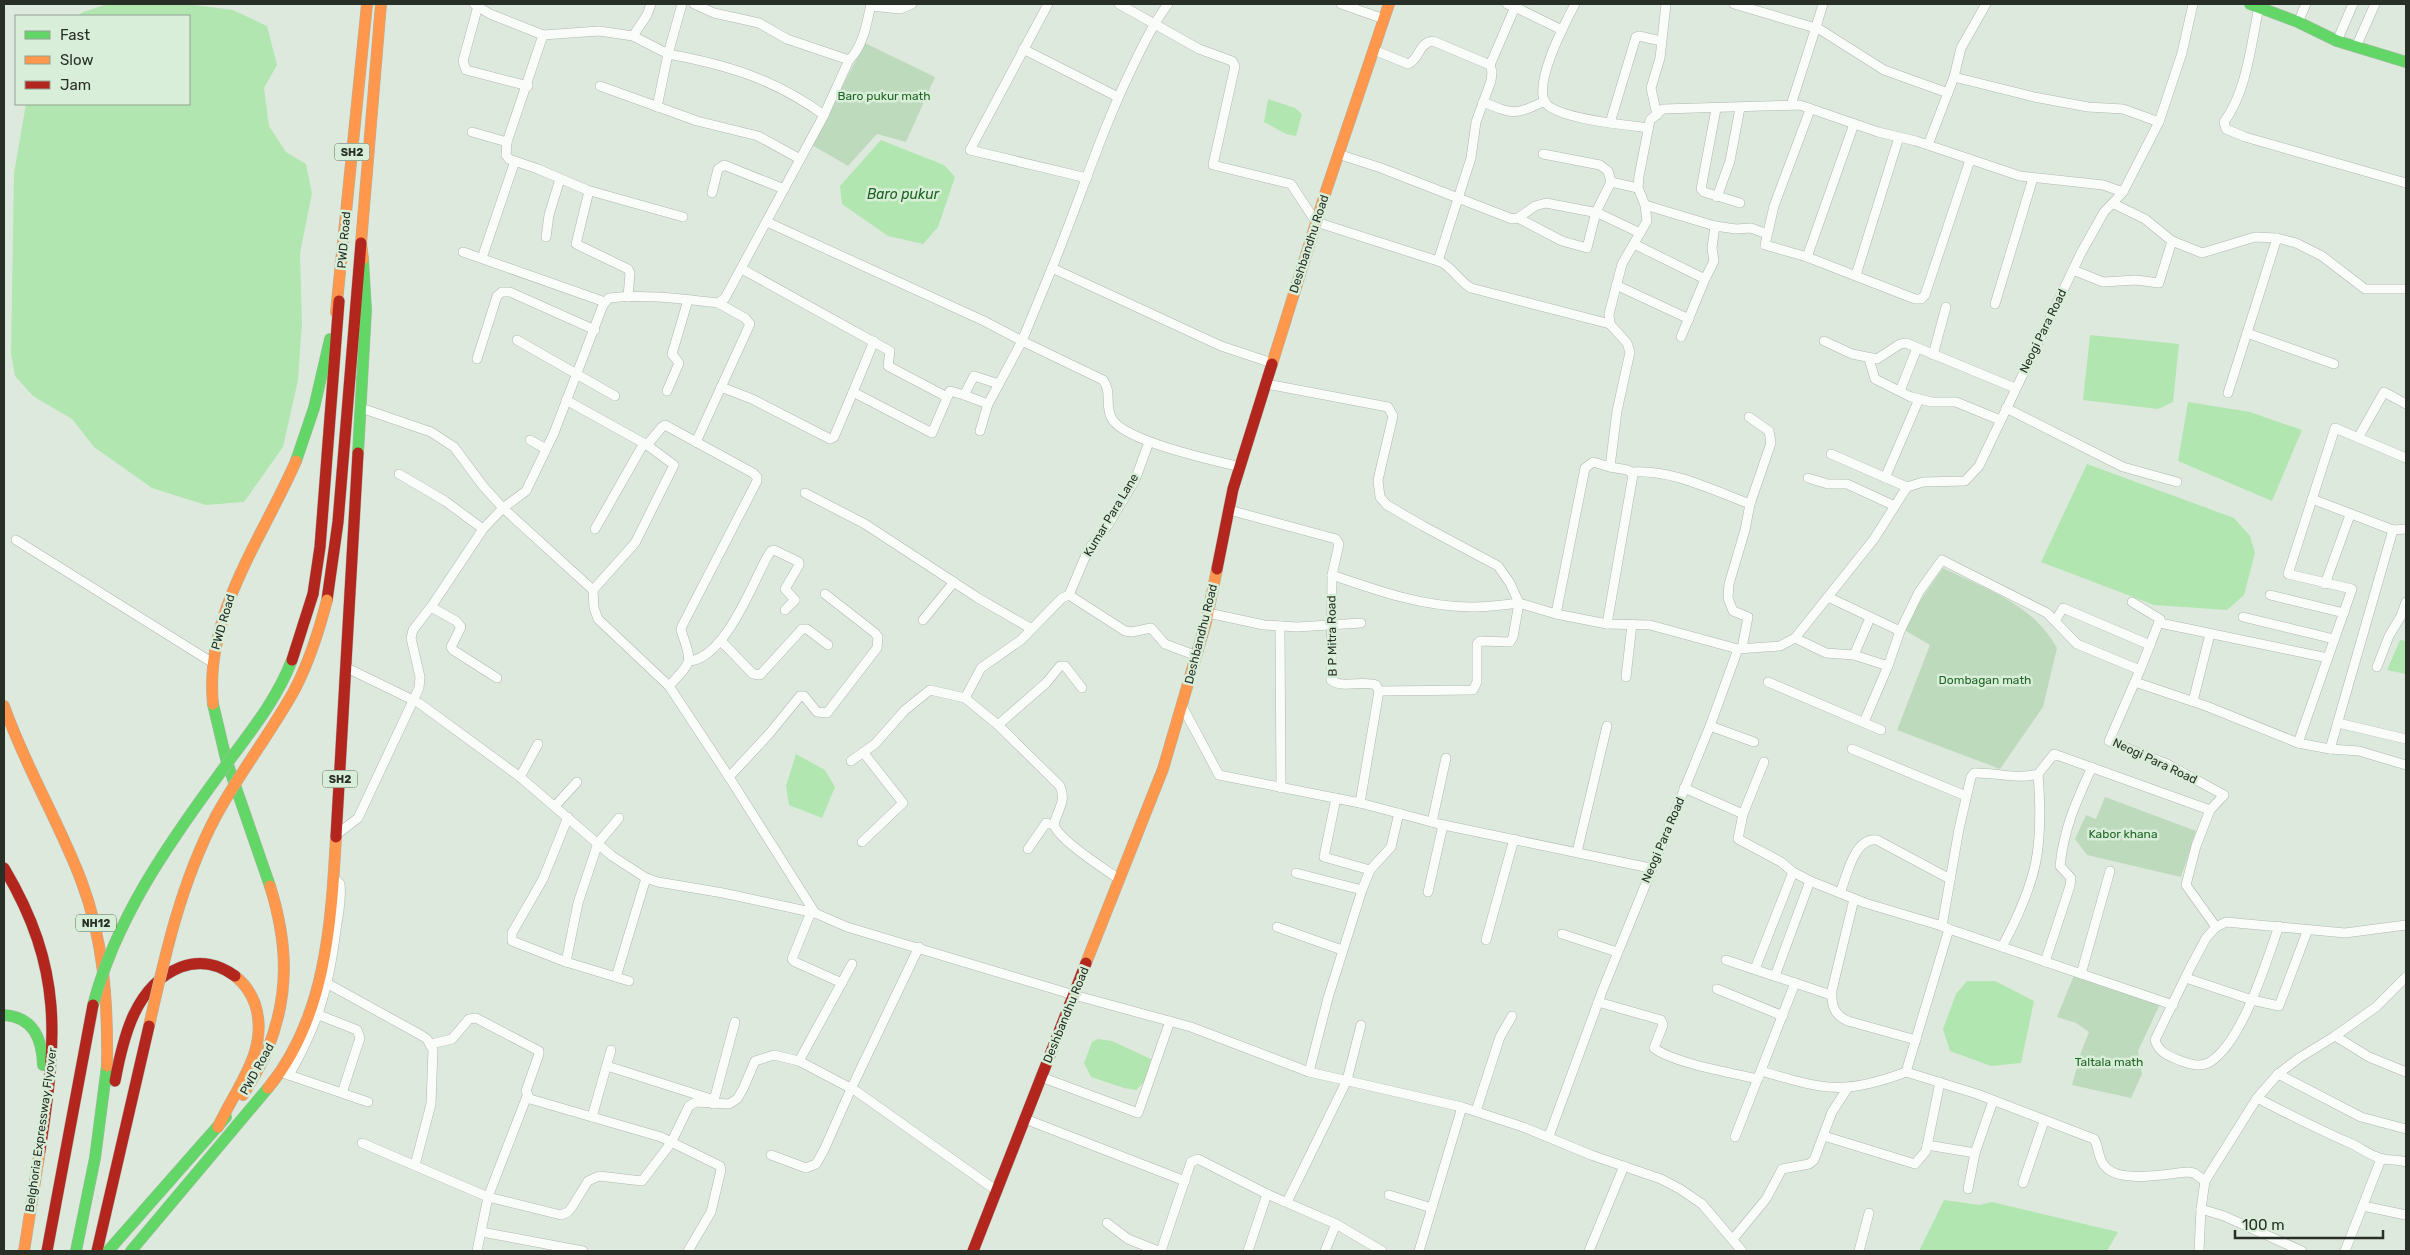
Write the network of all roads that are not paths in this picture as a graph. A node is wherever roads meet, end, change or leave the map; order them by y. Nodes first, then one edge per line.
1 (367, 4) edge
2 (381, 4) edge
3 (651, 4) edge
4 (682, 4) edge
5 (694, 4) edge
6 (912, 4) edge
7 (1048, 4) edge
8 (1119, 4) edge
9 (1168, 4) edge
10 (1341, 4) edge
11 (1389, 4) edge
12 (1575, 4) edge
13 (1666, 4) edge
14 (1734, 4) edge
15 (1823, 4) edge
16 (1986, 4) edge
17 (2194, 4) edge
18 (2306, 4) edge
19 (2353, 4) edge
20 (2375, 4) edge
21 (476, 5) edge
22 (871, 5) edge
23 (1513, 5) edge
24 (2255, 6) edge
25 (1384, 19) junction
26 (2298, 22) junction
27 (1154, 23) junction
28 (1816, 27) junction
29 (1562, 30) junction
30 (543, 35) junction
31 (633, 36) junction
32 (1661, 41) junction
33 (2337, 42) junction
34 (2356, 47) junction
35 (1022, 50) junction
36 (1374, 50) junction
37 (668, 54) junction
38 (849, 60) junction
39 (2406, 62) edge
40 (1490, 65) junction
41 (1954, 77) junction
42 (528, 86) junction
43 (600, 86) dead end
44 (1948, 92) junction
45 (1118, 97) junction
46 (1483, 102) junction
47 (1545, 102) junction
48 (1791, 105) junction
49 (657, 107) junction
50 (1740, 108) junction
51 (1716, 109) junction
52 (1810, 110) junction
53 (1657, 114) junction
54 (824, 115) junction
55 (2159, 122) junction
56 (1610, 123) junction
57 (1854, 124) junction
58 (1648, 128) junction
59 (472, 132) dead end
60 (1899, 137) junction
61 (507, 142) junction
62 (1928, 145) junction
63 (1338, 154) junction
64 (1543, 154) dead end
65 (800, 159) junction
66 (1970, 160) junction
67 (515, 161) junction
68 (1087, 178) junction
69 (2032, 178) junction
70 (560, 179) junction
71 (1611, 182) junction
72 (2406, 183) edge
73 (1638, 188) junction
74 (784, 189) junction
75 (588, 190) junction
76 (2123, 192) junction
77 (712, 194) dead end
78 (1717, 197) junction
79 (1459, 199) junction
80 (1740, 203) dead end
81 (2114, 204) junction
82 (1645, 205) junction
83 (1596, 212) junction
84 (684, 217) dead end
85 (1518, 218) junction
86 (767, 222) junction
87 (1316, 222) junction
88 (1715, 226) junction
89 (1640, 233) junction
90 (1766, 234) junction
91 (546, 237) dead end
92 (2277, 238) junction
93 (2172, 241) junction
94 (361, 242) junction
95 (1634, 244) junction
96 (464, 252) dead end
97 (1807, 257) junction
98 (482, 258) junction
99 (1438, 261) junction
100 (1052, 268) junction
101 (742, 269) junction
102 (2073, 270) junction
103 (1856, 275) junction
104 (1705, 279) junction
105 (1616, 285) junction
106 (2406, 289) edge
107 (628, 297) junction
108 (688, 300) junction
109 (339, 301) junction
110 (605, 302) junction
111 (718, 303) junction
112 (1995, 304) dead end
113 (1946, 307) dead end
114 (1689, 319) junction
115 (1610, 324) junction
116 (595, 330) junction
117 (2247, 333) junction
118 (1681, 337) dead end
119 (517, 340) dead end
120 (874, 341) junction
121 (1022, 341) junction
122 (1824, 341) dead end
123 (1917, 348) junction
124 (1933, 355) junction
125 (476, 359) dead end
126 (1869, 359) junction
127 (1272, 363) junction
128 (2334, 364) dead end
129 (577, 373) junction
130 (999, 384) junction
131 (1267, 384) junction
132 (721, 387) junction
133 (2015, 388) junction
134 (667, 390) dead end
135 (1900, 391) junction
136 (853, 392) junction
137 (2228, 393) dead end
138 (964, 395) junction
139 (615, 396) dead end
140 (947, 397) junction
141 (1919, 399) junction
142 (566, 400) junction
143 (988, 404) junction
144 (2406, 404) edge
145 (362, 408) junction
146 (2006, 408) junction
147 (1749, 417) dead end
148 (2000, 420) junction
149 (980, 431) dead end
150 (2358, 438) junction
151 (530, 440) dead end
152 (696, 442) junction
153 (1149, 442) junction
154 (645, 444) junction
155 (546, 449) junction
156 (1830, 454) dead end
157 (2406, 458) edge
158 (1240, 466) junction
159 (1610, 467) junction
160 (1631, 472) junction
161 (399, 474) dead end
162 (1808, 478) dead end
163 (1885, 478) junction
164 (2177, 482) dead end
165 (1907, 487) junction
166 (805, 493) dead end
167 (2312, 499) junction
168 (1750, 504) junction
169 (1895, 506) junction
170 (503, 508) junction
171 (1229, 510) junction
172 (2350, 515) junction
173 (484, 529) junction
174 (595, 529) dead end
175 (2406, 529) edge
176 (2393, 530) junction
177 (16, 540) dead end
178 (1332, 575) junction
179 (954, 582) junction
180 (2325, 584) junction
181 (593, 590) junction
182 (825, 594) dead end
183 (1069, 595) junction
184 (2270, 595) dead end
185 (1828, 597) junction
186 (2132, 602) dead end
187 (2406, 602) edge
188 (1519, 604) junction
189 (431, 607) junction
190 (785, 610) dead end
191 (2344, 612) junction
192 (1208, 613) junction
193 (1556, 614) junction
194 (2404, 616) edge
195 (2243, 617) dead end
196 (1870, 618) junction
197 (923, 620) dead end
198 (2055, 621) junction
199 (1361, 623) dead end
200 (1607, 624) junction
201 (1632, 624) junction
202 (2160, 624) junction
203 (1280, 626) junction
204 (1330, 626) junction
205 (1030, 628) junction
206 (1900, 631) junction
207 (2210, 634) junction
208 (1795, 638) junction
209 (2334, 638) junction
210 (721, 641) junction
211 (828, 645) dead end
212 (2150, 645) junction
213 (1740, 648) junction
214 (1854, 655) junction
215 (1197, 656) junction
216 (2328, 658) junction
217 (690, 661) junction
218 (213, 663) junction
219 (1888, 666) junction
220 (2378, 667) dead end
221 (346, 668) junction
222 (2140, 670) junction
223 (497, 678) dead end
224 (1626, 678) dead end
225 (1768, 682) dead end
226 (2135, 682) junction
227 (669, 686) junction
228 (1082, 688) dead end
229 (1379, 691) junction
230 (965, 698) junction
231 (412, 700) junction
232 (2193, 702) junction
233 (4, 706) edge
234 (1182, 706) junction
235 (1864, 722) junction
236 (2338, 723) junction
237 (998, 725) junction
238 (1607, 726) dead end
239 (1710, 726) junction
240 (1882, 730) dead end
241 (2406, 739) edge
242 (1754, 742) dead end
243 (2298, 743) junction
244 (538, 744) dead end
245 (1852, 749) dead end
246 (2330, 749) junction
247 (863, 752) junction
248 (1446, 758) dead end
249 (851, 761) dead end
250 (1764, 762) dead end
251 (2406, 765) edge
252 (2092, 767) junction
253 (2038, 774) junction
254 (520, 777) junction
255 (729, 777) junction
256 (577, 782) dead end
257 (1281, 788) junction
258 (1684, 788) junction
259 (1966, 796) junction
260 (1336, 798) junction
261 (1360, 803) junction
262 (555, 806) junction
263 (2210, 810) junction
264 (1399, 813) junction
265 (1743, 814) junction
266 (568, 817) junction
267 (619, 818) dead end
268 (1432, 822) junction
269 (1054, 825) junction
270 (1443, 825) junction
271 (336, 835) junction
272 (1514, 839) junction
273 (862, 842) dead end
274 (598, 844) junction
275 (1028, 849) dead end
276 (1577, 852) junction
277 (4, 868) edge
278 (1650, 868) junction
279 (1370, 870) junction
280 (1793, 872) junction
281 (2110, 872) dead end
282 (1296, 873) dead end
283 (646, 878) junction
284 (1950, 879) junction
285 (1120, 880) junction
286 (1810, 881) junction
287 (1362, 890) junction
288 (1428, 892) dead end
289 (1840, 893) junction
290 (1854, 899) junction
291 (813, 913) junction
292 (2406, 924) edge
293 (2279, 926) junction
294 (1277, 927) dead end
295 (1945, 927) junction
296 (2216, 927) junction
297 (2308, 929) junction
298 (1562, 934) dead end
299 (1486, 940) dead end
300 (919, 947) junction
301 (2002, 948) junction
302 (1342, 950) junction
303 (1617, 952) junction
304 (1726, 960) dead end
305 (566, 962) junction
306 (2045, 962) junction
307 (852, 964) dead end
308 (1755, 970) junction
309 (2081, 974) junction
310 (1775, 976) junction
311 (2406, 977) edge
312 (616, 978) junction
313 (2186, 978) junction
314 (629, 981) dead end
315 (324, 982) junction
316 (842, 983) junction
317 (1795, 983) junction
318 (1717, 989) dead end
319 (1074, 995) junction
320 (1832, 995) junction
321 (2252, 1000) junction
322 (1598, 1002) junction
323 (2173, 1005) junction
324 (4, 1015) edge
325 (319, 1015) junction
326 (1512, 1016) dead end
327 (1783, 1016) junction
328 (1170, 1021) junction
329 (734, 1022) dead end
330 (1361, 1025) dead end
331 (2335, 1036) junction
332 (1916, 1040) junction
333 (431, 1044) junction
334 (611, 1050) dead end
335 (799, 1061) junction
336 (607, 1066) junction
337 (1309, 1072) junction
338 (1906, 1072) junction
339 (2406, 1072) edge
340 (285, 1073) junction
341 (2278, 1074) junction
342 (1759, 1075) junction
343 (1041, 1078) junction
344 (1347, 1080) junction
345 (1940, 1082) junction
346 (851, 1089) junction
347 (1847, 1089) junction
348 (342, 1093) junction
349 (527, 1096) junction
350 (2257, 1098) junction
351 (1993, 1101) junction
352 (368, 1102) dead end
353 (714, 1102) junction
354 (1462, 1107) junction
355 (1476, 1111) junction
356 (592, 1117) junction
357 (1025, 1119) junction
358 (2044, 1121) junction
359 (43, 1125) junction
360 (218, 1127) junction
361 (2406, 1129) edge
362 (1549, 1136) junction
363 (1735, 1136) dead end
364 (1824, 1136) junction
365 (671, 1142) junction
366 (362, 1143) dead end
367 (1927, 1145) junction
368 (1975, 1153) junction
369 (771, 1155) dead end
370 (96, 1157) junction
371 (2381, 1159) junction
372 (2406, 1162) edge
373 (415, 1165) junction
374 (1624, 1166) junction
375 (1184, 1181) junction
376 (2205, 1181) junction
377 (2023, 1183) dead end
378 (1968, 1188) dead end
379 (997, 1191) junction
380 (1268, 1194) junction
381 (1389, 1195) dead end
382 (488, 1197) junction
383 (1287, 1202) junction
384 (2363, 1206) junction
385 (1432, 1208) junction
386 (2201, 1209) junction
387 (1869, 1213) dead end
388 (2406, 1215) edge
389 (1107, 1223) dead end
390 (1336, 1224) junction
391 (482, 1232) junction
392 (1733, 1239) junction
393 (24, 1251) edge
394 (47, 1251) edge
395 (76, 1251) edge
396 (97, 1251) edge
397 (108, 1251) edge
398 (131, 1251) edge
399 (477, 1251) edge
400 (583, 1251) edge
401 (688, 1251) edge
402 (973, 1251) edge
403 (1159, 1251) edge
404 (1248, 1251) edge
405 (1325, 1251) edge
406 (1382, 1251) edge
407 (1418, 1251) edge
408 (1589, 1251) edge
409 (1742, 1251) edge
410 (1859, 1251) edge
411 (2199, 1251) edge
412 (2302, 1251) edge
413 (2345, 1251) edge

1 - 109 main road, PWD Road / SH2
2 - 94 main road, PWD Road / SH2
3 - 31 street
4 - 37 street
5 - 38 street
6 - 22 street
7 - 35 street
8 - 27 street
9 - 27 street
10 - 25 street
11 - 25 main road, Deshbandhu Road
12 - 29 street
13 - 32 street
14 - 28 street
15 - 28 street
16 - 41 street
17 - 55 street, Neogi Para Road
18 - 26 street
19 - 33 street
20 - 34 street
21 - 30 street
21 - 42 street
22 - 38 street
23 - 29 street
23 - 40 street
24 - 26 main road
24 - 72 street
25 - 36 main road, Deshbandhu Road
26 - 33 main road
27 - 45 street
27 - 87 street
28 - 44 street
28 - 48 street
29 - 47 street
30 - 31 street
30 - 42 street
31 - 37 street
32 - 53 street
32 - 56 street
33 - 34 main road
34 - 39 main road
35 - 45 street
35 - 68 street
36 - 40 street
36 - 63 main road, Deshbandhu Road
37 - 49 street
37 - 54 street
38 - 54 street
40 - 46 street
41 - 44 street
41 - 55 street
42 - 61 street
43 - 49 street
44 - 62 street
45 - 68 street
46 - 47 street
46 - 79 street
47 - 56 street
48 - 50 street
48 - 52 street
49 - 65 street
50 - 51 street
50 - 78 street
51 - 53 street
51 - 78 street
52 - 57 street
52 - 90 street
53 - 58 street
54 - 65 street
55 - 76 street, Neogi Para Road
56 - 58 street
57 - 60 street
57 - 97 street
58 - 73 street
59 - 61 street
60 - 62 street
60 - 103 street
61 - 67 street
62 - 66 street
63 - 79 street
63 - 87 main road, Deshbandhu Road
64 - 71 street
65 - 74 street
66 - 69 street
66 - 103 street
67 - 70 street
67 - 98 street
68 - 100 street
69 - 76 street
69 - 112 street
70 - 75 street
70 - 91 street
71 - 73 street
71 - 83 street
73 - 82 street
74 - 77 street
74 - 86 street
75 - 84 street
75 - 107 street
76 - 81 street, Neogi Para Road
78 - 80 street
79 - 85 street
79 - 99 street
81 - 93 street
81 - 102 street, Neogi Para Road
82 - 88 street
82 - 89 street
83 - 85 street
83 - 85 street
83 - 89 street
86 - 101 street
86 - 121 street
87 - 99 street
87 - 127 main road, Deshbandhu Road
88 - 90 street
88 - 104 street
89 - 95 street
90 - 97 street
92 - 93 street
92 - 106 street
92 - 117 street
93 - 102 street
94 - 145 main road, PWD Road / SH2
94 - 396 main road, bridge
95 - 104 street
95 - 105 street
96 - 98 street
97 - 103 street
98 - 110 street
99 - 115 street
100 - 121 street
100 - 127 street
101 - 111 street
101 - 120 street
102 - 133 street, Neogi Para Road
104 - 114 street
105 - 114 street
105 - 115 street
107 - 108 street
107 - 110 street
108 - 111 street
108 - 134 street
109 - 218 main road, PWD Road / SH2
109 - 394 main road, bridge
110 - 116 street
111 - 132 street
113 - 124 street
114 - 118 street
115 - 159 street
116 - 125 street
116 - 129 street
117 - 128 street
117 - 137 street
119 - 129 street
120 - 136 street
120 - 140 street
121 - 130 street
121 - 153 street
122 - 126 street
123 - 124 street
123 - 126 street
123 - 135 street
124 - 133 street
126 - 135 street
127 - 131 main road, Deshbandhu Road
129 - 139 street
129 - 142 street
130 - 138 street
130 - 143 street
131 - 158 main road, Deshbandhu Road
131 - 188 street
132 - 136 street
132 - 152 street
133 - 146 street, Neogi Para Road
135 - 141 street
136 - 140 street
138 - 140 street
138 - 143 street
141 - 148 street
141 - 163 street
142 - 154 street
142 - 155 street
143 - 149 street
144 - 150 street
145 - 170 street
145 - 221 main road, PWD Road / SH2
146 - 148 street, Neogi Para Road
146 - 164 street
147 - 168 street
148 - 165 street, Neogi Para Road
150 - 157 street
150 - 167 street
151 - 155 street
152 - 154 street
152 - 217 street
153 - 158 street
153 - 183 street, Kumar Para Lane
154 - 174 street
154 - 181 street
155 - 170 street
156 - 163 street
158 - 171 main road, Deshbandhu Road
159 - 160 street
159 - 193 street
160 - 168 street
160 - 200 street
161 - 173 street
162 - 169 street
163 - 165 street
165 - 169 street
166 - 179 street
167 - 172 street
167 - 180 street
168 - 213 street, Neogi Para Road
169 - 185 street
170 - 173 street
170 - 181 street
171 - 178 street, B P Mitra Road
171 - 192 main road, Deshbandhu Road
172 - 176 street
172 - 180 street
173 - 189 street
175 - 176 street
176 - 236 street
177 - 218 street
178 - 188 street
178 - 204 street, B P Mitra Road
179 - 197 street
179 - 205 street
180 - 191 street
181 - 227 street
182 - 255 street
183 - 205 street
183 - 215 street
184 - 191 street
185 - 196 street
185 - 208 street
186 - 202 street
187 - 194 street
188 - 193 street
188 - 229 street
189 - 223 street
189 - 231 street
190 - 210 street
191 - 209 street
192 - 203 street
192 - 215 main road, Deshbandhu Road
193 - 200 street
194 - 220 street
195 - 209 street
196 - 206 street
196 - 214 street
198 - 206 street
198 - 212 street
198 - 222 street
199 - 204 street
200 - 201 street
201 - 213 street
201 - 224 street
202 - 207 street
202 - 212 street, Neogi Para Road
203 - 204 street
203 - 257 street
204 - 229 street, B P Mitra Road
205 - 230 street
206 - 219 street
207 - 216 street
207 - 232 street
208 - 213 street
208 - 214 street
209 - 216 street
210 - 211 street
210 - 217 street
212 - 222 street, Neogi Para Road
213 - 239 street, Neogi Para Road
214 - 219 street
215 - 234 main road, Deshbandhu Road
216 - 243 street
217 - 227 street
218 - 360 main road, PWD Road / SH2
219 - 235 street
221 - 231 street
221 - 271 main road, PWD Road / SH2
222 - 226 street, Neogi Para Road
225 - 235 street
226 - 232 street
226 - 263 street, Neogi Para Road
227 - 255 street
228 - 237 street
229 - 261 street
230 - 237 street
230 - 247 street
231 - 254 street
231 - 271 street
232 - 243 street
233 - 370 main road, NH12
234 - 257 street
234 - 285 main road, Deshbandhu Road
235 - 240 street
236 - 241 street
236 - 246 street
237 - 269 street
238 - 276 street
239 - 242 street
239 - 258 street, Neogi Para Road
243 - 246 street
244 - 254 street
245 - 259 street
246 - 251 street
247 - 249 street
247 - 273 street
248 - 268 street
250 - 265 street
252 - 253 street
252 - 263 street
252 - 306 street
253 - 259 street
253 - 301 street
254 - 262 street
255 - 291 street
256 - 262 street
257 - 260 street
258 - 265 street
258 - 278 street, Neogi Para Road
259 - 284 street
260 - 261 street
260 - 279 street
261 - 264 street
262 - 266 street
263 - 296 street
264 - 268 street
264 - 279 street
265 - 280 street
266 - 274 street
266 - 305 street
267 - 274 street
268 - 270 street
269 - 275 street
269 - 285 street
270 - 272 street
270 - 288 street
271 - 315 main road, PWD Road / SH2
272 - 276 street
272 - 299 street
274 - 283 street
274 - 305 street
276 - 278 street
277 - 359 main road, Belghoria Expressway Flyover
278 - 303 street, Neogi Para Road
279 - 287 street
280 - 286 street
280 - 308 street
281 - 309 street
282 - 287 street
283 - 291 street
283 - 312 street
284 - 289 street
284 - 295 street
285 - 319 main road, Deshbandhu Road
286 - 289 street
286 - 310 street
287 - 302 street
289 - 290 street
290 - 295 street
290 - 320 street
291 - 300 street
291 - 316 street
292 - 297 street
293 - 296 street
293 - 297 street
293 - 321 street
294 - 302 street
295 - 301 street
295 - 332 street
296 - 313 street
297 - 321 street
298 - 303 street
300 - 319 street
300 - 346 street
301 - 306 street
302 - 337 street
303 - 322 street, Neogi Para Road
304 - 308 street
305 - 312 street
306 - 309 street
307 - 316 street
308 - 310 street
309 - 323 street
310 - 317 street
311 - 331 street
312 - 314 street
313 - 321 street
313 - 323 street
315 - 325 street
315 - 333 street
315 - 340 main road, PWD Road / SH2
316 - 335 street
317 - 320 street
317 - 327 street
318 - 327 street
319 - 328 street
319 - 343 main road, Deshbandhu Road
320 - 332 street
321 - 323 street
322 - 342 street
322 - 362 street, Neogi Para Road
324 - 359 main road
325 - 340 street
325 - 348 street
326 - 355 street
327 - 342 street
328 - 337 street
328 - 343 street
329 - 353 street
330 - 344 street
331 - 339 street
331 - 341 street
332 - 338 street
333 - 349 street
333 - 373 street
334 - 336 street
335 - 346 street
335 - 353 street
336 - 353 street
336 - 356 street
337 - 344 street
338 - 345 street
338 - 347 street
340 - 348 street
340 - 398 main road, PWD Road / SH2
341 - 350 street
341 - 361 street
342 - 347 street
342 - 363 street
343 - 357 main road, Deshbandhu Road
344 - 354 street
344 - 383 street
345 - 351 street
345 - 367 street
346 - 369 street
346 - 379 street
347 - 364 street
348 - 352 street
349 - 356 street
349 - 382 street
350 - 371 street
350 - 376 street
351 - 358 street
351 - 368 street
353 - 365 street
354 - 355 street
354 - 385 street
355 - 362 street
356 - 365 street
357 - 375 street
357 - 379 main road, Deshbandhu Road
358 - 376 street
358 - 377 street
359 - 393 main road, Belghoria Expressway Flyover
360 - 370 main road
360 - 397 main road, PWD Road / SH2
362 - 374 street
364 - 367 street
364 - 392 street
365 - 382 street
365 - 401 street
366 - 373 street
367 - 368 street
368 - 378 street
370 - 395 main road, NH12
371 - 372 street
371 - 384 street
373 - 382 street
374 - 392 street
374 - 408 street
375 - 380 street
375 - 403 street
376 - 386 street
379 - 402 main road, Deshbandhu Road
380 - 383 street
380 - 404 street
381 - 385 street
382 - 391 street
383 - 390 street
384 - 388 street
384 - 413 street
385 - 407 street
386 - 411 street
386 - 412 street
387 - 410 street
389 - 403 street
390 - 405 street
390 - 406 street
391 - 399 street
391 - 400 street
392 - 409 street

